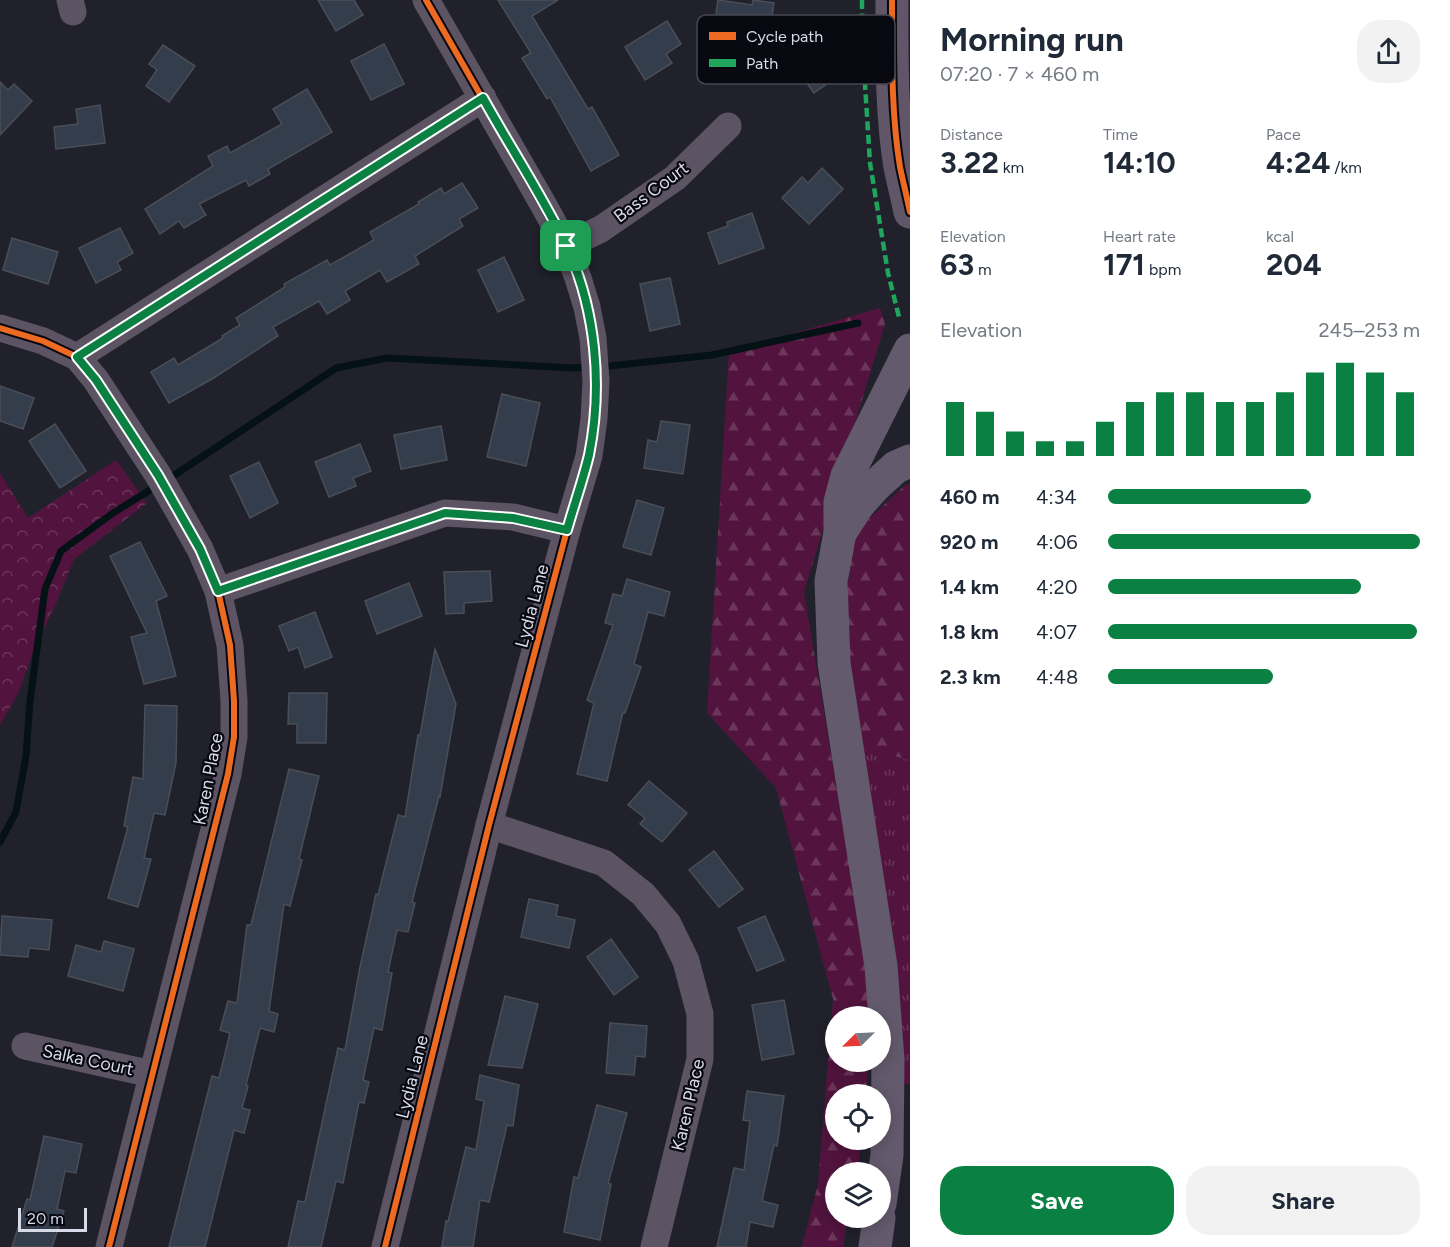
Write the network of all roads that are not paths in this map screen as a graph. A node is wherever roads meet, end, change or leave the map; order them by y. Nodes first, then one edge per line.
1 (426, 0) edge
2 (893, 84) edge
3 (483, 98) junction
4 (728, 126) dead end
5 (910, 212) edge
6 (566, 246) junction
7 (0, 328) edge
8 (910, 350) edge
9 (77, 357) junction
10 (910, 461) edge
11 (567, 530) junction
12 (840, 532) junction
13 (218, 591) junction
14 (489, 825) junction
15 (25, 1046) dead end
16 (152, 1074) junction
17 (886, 1162) edge
18 (878, 1228) edge
19 (109, 1247) edge
20 (385, 1247) edge
21 (654, 1247) edge
22 (875, 1247) edge

1 - 3 street, Lydia Lane
2 - 5 main road
3 - 6 street, Lydia Lane
3 - 9 street
4 - 6 street, Bass Court
6 - 11 street, Lydia Lane
7 - 9 street, Karen Place
8 - 12 highway
9 - 13 street, Karen Place
10 - 12 highway
11 - 13 street
11 - 14 street, Lydia Lane
12 - 17 highway
13 - 16 street, Karen Place
14 - 20 street, Lydia Lane
14 - 21 street, Karen Place
15 - 16 street, Salka Court
16 - 19 street, Karen Place
18 - 22 highway

